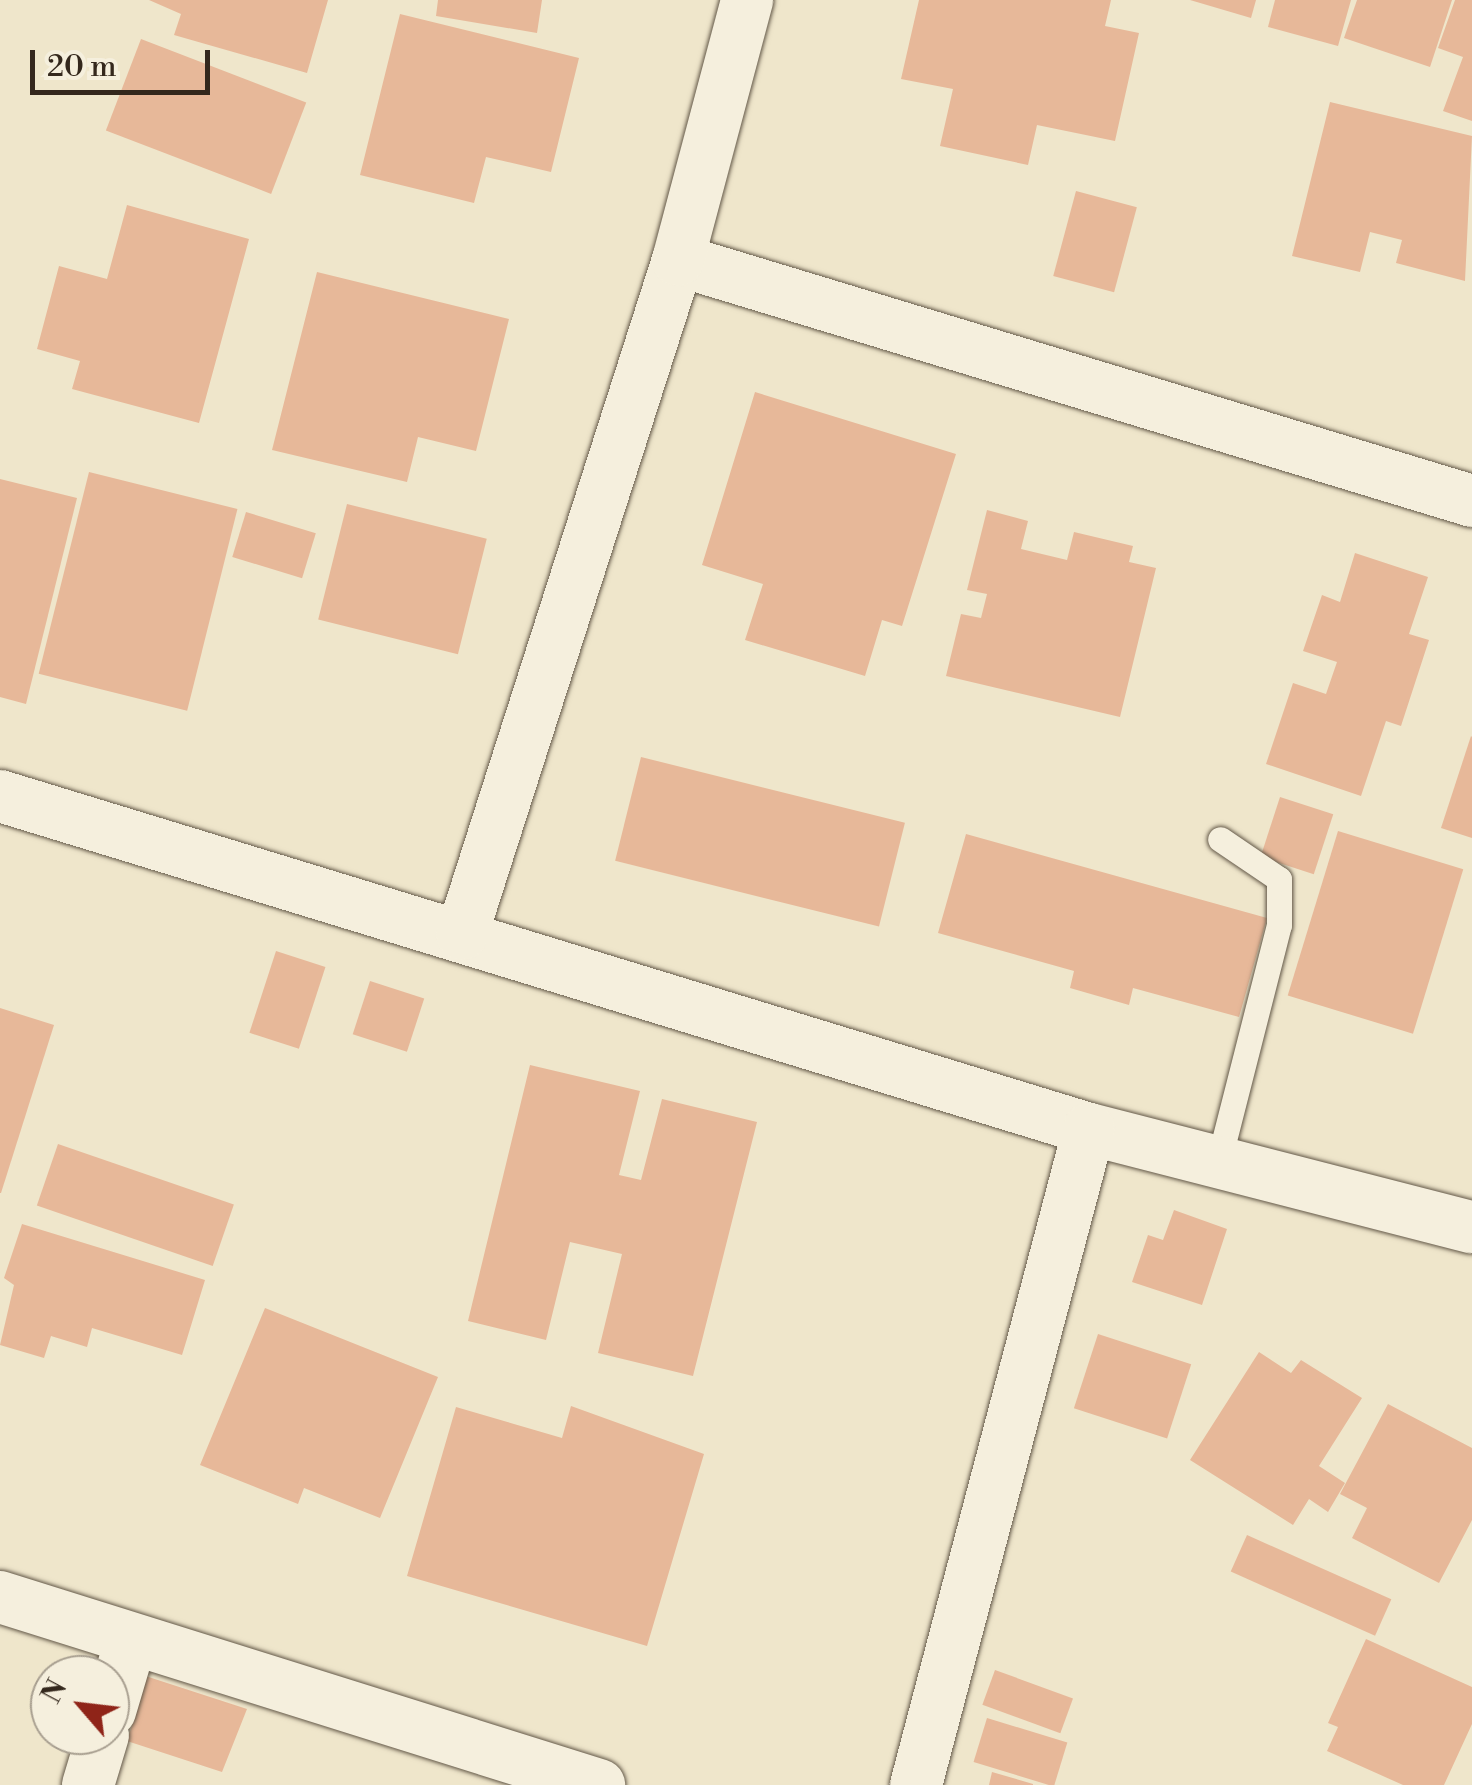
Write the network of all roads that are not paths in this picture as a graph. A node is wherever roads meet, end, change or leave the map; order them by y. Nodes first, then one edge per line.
1 (746, 0) edge
2 (678, 260) junction
3 (1472, 501) edge
4 (0, 796) edge
5 (1220, 838) dead end
6 (462, 934) junction
7 (1089, 1129) junction
8 (1219, 1160) junction
9 (1472, 1226) edge
10 (0, 1596) edge
11 (132, 1640) junction
12 (127, 1655) edge
13 (97, 1755) edge
14 (88, 1785) edge
15 (598, 1785) edge
16 (916, 1785) edge

1 - 2 street
2 - 3 street
2 - 6 street
4 - 6 street
5 - 8 lane
6 - 7 street
7 - 8 street
7 - 16 street
8 - 9 street
10 - 11 street
11 - 12 street
11 - 15 street
13 - 14 street

